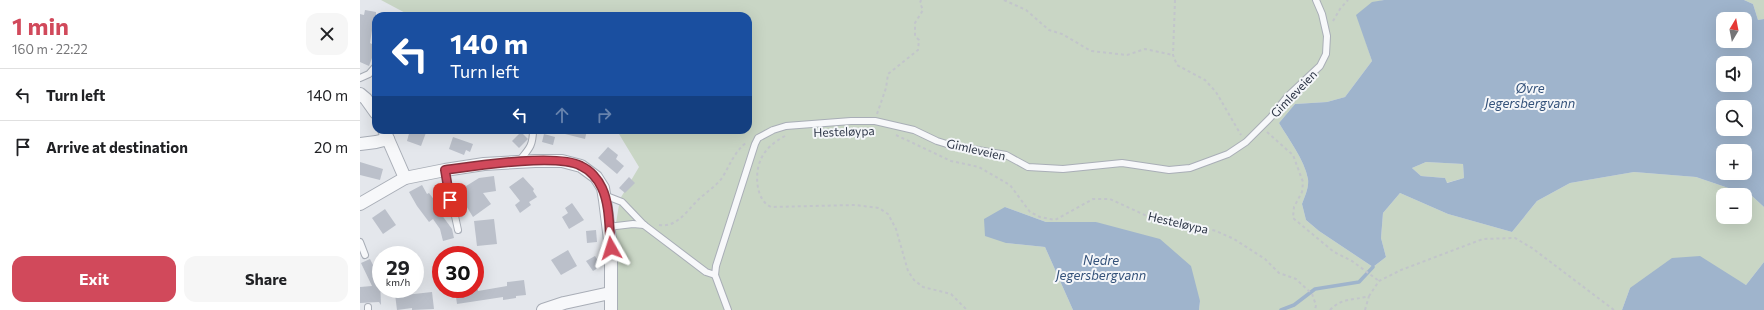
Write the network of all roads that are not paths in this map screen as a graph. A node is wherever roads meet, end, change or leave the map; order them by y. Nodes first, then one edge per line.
1 (1316, 0) edge
2 (372, 71) edge
3 (360, 78) edge
4 (367, 97) edge
5 (372, 106) edge
6 (386, 134) edge
7 (533, 134) edge
8 (360, 144) edge
9 (518, 162) junction
10 (445, 170) junction
11 (405, 178) junction
12 (604, 195) junction
13 (360, 204) edge
14 (644, 225) junction
15 (608, 227) junction
16 (458, 230) dead end
17 (360, 242) edge
18 (365, 255) dead end
19 (714, 275) junction
20 (610, 293) junction
21 (543, 310) edge
22 (611, 310) edge
23 (728, 310) edge

1 - 19 lane, Gimleveien
2 - 3 lane
4 - 5 street
6 - 8 street
6 - 11 street
7 - 9 lane
9 - 10 street
9 - 12 street
10 - 11 street
10 - 16 lane
11 - 13 street
12 - 14 lane
12 - 15 street
14 - 15 lane
14 - 19 lane
15 - 20 street
17 - 18 lane
19 - 23 lane
20 - 21 street
20 - 22 street

